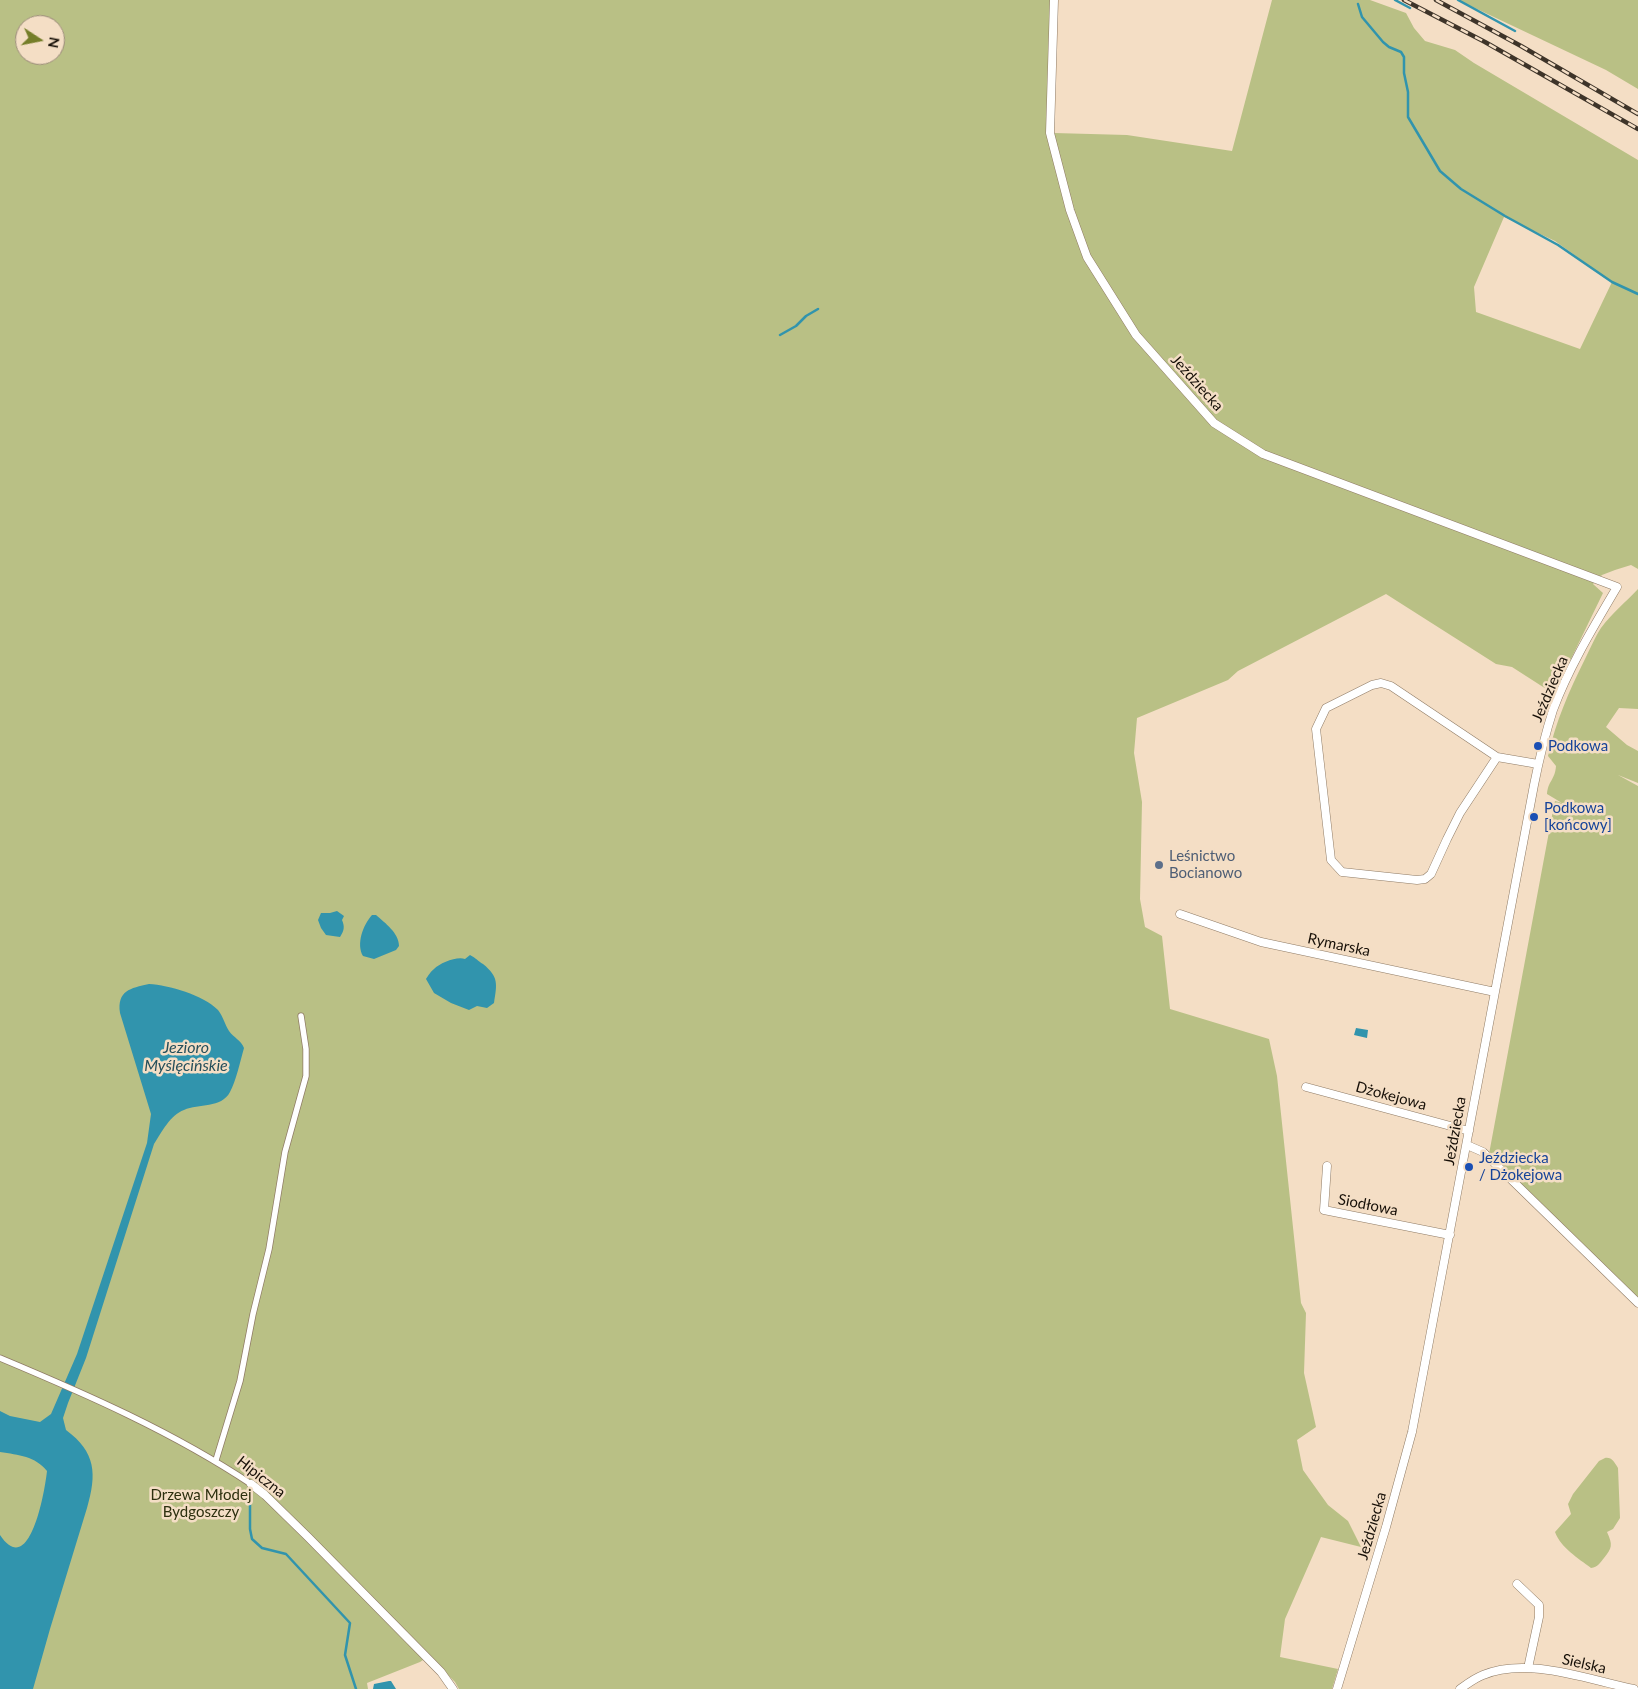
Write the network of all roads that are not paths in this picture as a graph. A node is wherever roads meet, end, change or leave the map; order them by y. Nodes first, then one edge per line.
1 (1054, 0) edge
2 (1496, 756) junction
3 (1538, 764) junction
4 (1180, 914) dead end
5 (1495, 992) junction
6 (301, 1016) dead end
7 (1306, 1087) dead end
8 (1469, 1131) junction
9 (1467, 1145) junction
10 (1328, 1166) dead end
11 (1450, 1235) junction
12 (1638, 1303) edge
13 (0, 1358) edge
14 (216, 1460) junction
15 (251, 1484) joint
16 (1517, 1584) dead end
17 (1528, 1668) junction
18 (453, 1689) edge
19 (1338, 1689) edge
20 (1460, 1689) edge
21 (1634, 1689) edge

1 - 3 street, Jeździecka
2 - 2 street
2 - 3 street
3 - 5 street, Jeździecka
4 - 5 street, Rymarska
5 - 8 street, Jeździecka
6 - 14 street
7 - 8 street, Dżokejowa
8 - 9 street, Jeździecka
9 - 11 street, Jeździecka
9 - 12 street
10 - 11 street, Siodłowa
11 - 19 street, Jeździecka
13 - 14 street, Hipiczna
14 - 15 street, Hipiczna
15 - 18 street, Hipiczna
16 - 17 street
17 - 20 street, Sielska
17 - 21 street, Sielska

